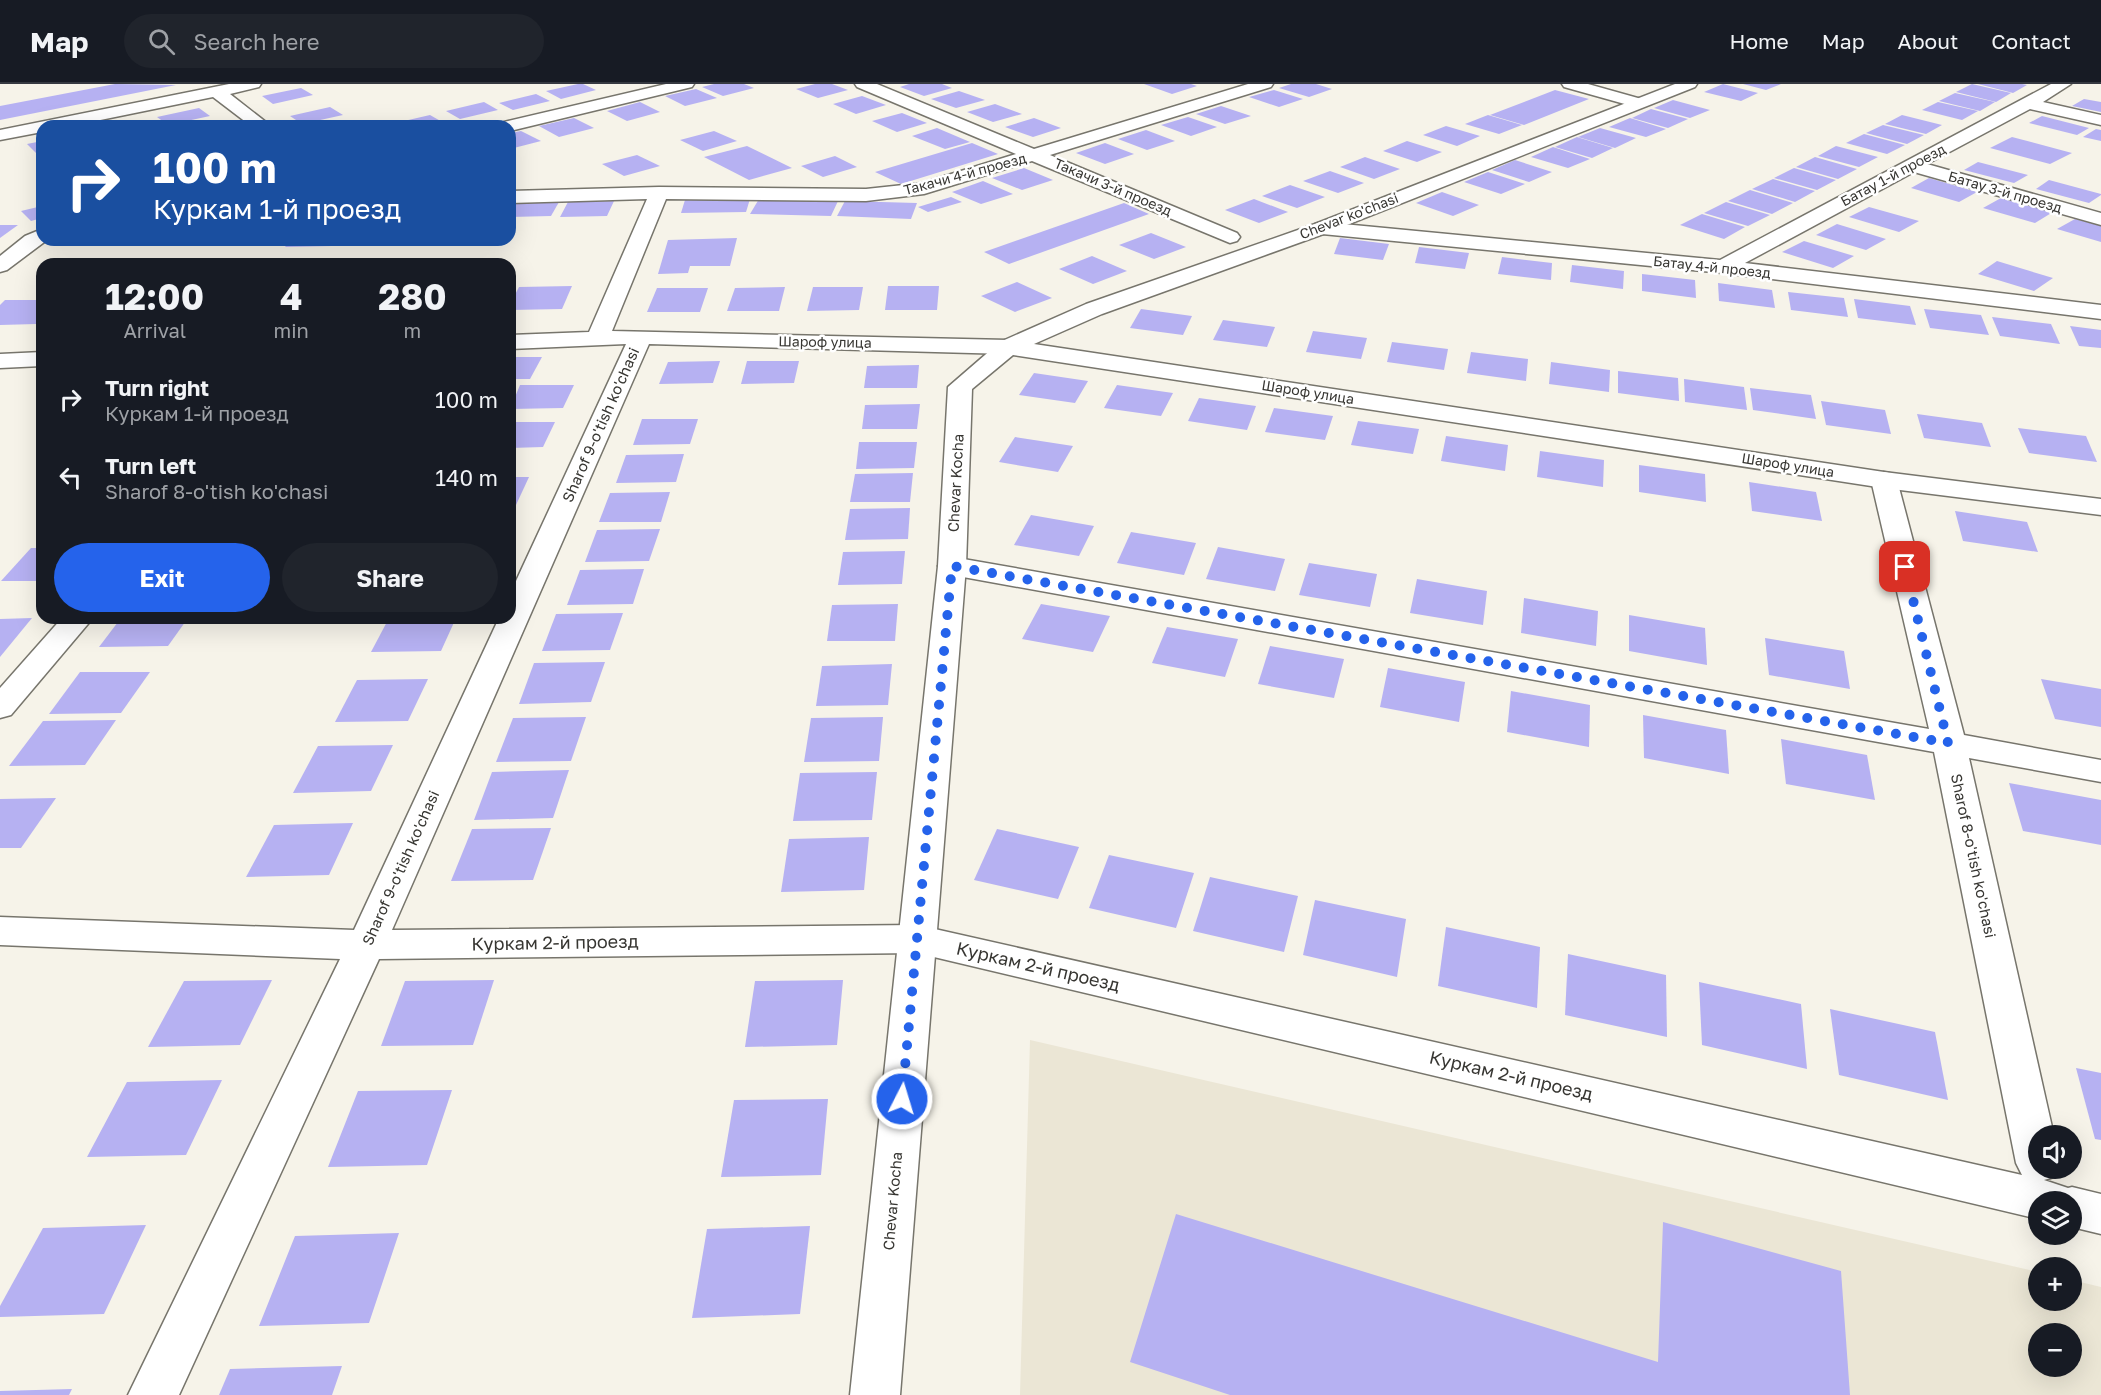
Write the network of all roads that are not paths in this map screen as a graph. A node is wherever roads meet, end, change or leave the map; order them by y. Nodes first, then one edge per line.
1 (253, 84) edge
2 (686, 84) edge
3 (863, 84) edge
4 (1225, 84) edge
5 (1265, 84) edge
6 (1570, 84) edge
7 (1689, 84) edge
8 (2063, 84) edge
9 (1244, 90) junction
10 (216, 91) junction
11 (1639, 103) junction
12 (2027, 103) junction
13 (73, 120) edge
14 (254, 120) edge
15 (2101, 120) edge
16 (516, 125) edge
17 (36, 128) edge
18 (0, 135) edge
19 (1035, 154) junction
20 (1910, 165) junction
21 (659, 193) junction
22 (516, 197) edge
23 (2101, 219) edge
24 (1322, 228) junction
25 (1230, 237) dead end
26 (36, 238) edge
27 (0, 266) edge
28 (1724, 267) junction
29 (2101, 312) edge
30 (640, 337) junction
31 (597, 338) junction
32 (516, 342) edge
33 (1008, 347) junction
34 (36, 359) edge
35 (0, 361) edge
36 (1884, 480) junction
37 (2101, 507) edge
38 (952, 566) junction
39 (516, 612) edge
40 (73, 624) edge
41 (511, 624) edge
42 (0, 708) edge
43 (1948, 743) junction
44 (2101, 771) edge
45 (0, 931) edge
46 (917, 939) junction
47 (366, 945) junction
48 (2050, 1188) edge
49 (2101, 1214) edge
50 (153, 1395) edge
51 (875, 1395) edge

1 - 10 street
2 - 16 street
3 - 19 street, Такачи 3-й проезд
4 - 9 street
5 - 9 street, Такачи 4-й проезд
6 - 11 street
7 - 11 street, Chevar ko'chasi
8 - 12 street, Батау 1-й проезд
9 - 19 street, Такачи 4-й проезд
10 - 13 street
10 - 14 street
11 - 24 street, Chevar ko'chasi
12 - 15 street
12 - 20 street, Батау 1-й проезд
17 - 18 street
19 - 21 street, Такачи 4-й проезд
19 - 25 street, Такачи 3-й проезд
20 - 23 street, Батау 3-й проезд
20 - 28 street, Батау 1-й проезд
21 - 22 street, Такачи 4-й проезд
21 - 31 street
24 - 28 street, Батау 4-й проезд
24 - 33 street, Chevar ko'chasi
26 - 27 street
28 - 29 street, Батау 4-й проезд
30 - 31 street, Шароф улица
30 - 33 street, Шароф улица
30 - 39 street, Sharof 9-o'tish ko'chasi
31 - 32 street, Шароф улица
33 - 36 street, Шароф улица
33 - 38 street, Chevar Kocha
34 - 35 street
36 - 37 street, Шароф улица
36 - 43 street, Sharof 8-o'tish ko'chasi
38 - 43 street
38 - 46 street, Chevar Kocha
40 - 42 street
41 - 47 street, Sharof 9-o'tish ko'chasi
43 - 44 street
43 - 48 street, Sharof 8-o'tish ko'chasi
45 - 47 street, Куркам 2-й проезд
46 - 47 street, Куркам 2-й проезд
46 - 48 street, Куркам 2-й проезд
46 - 51 street, Chevar Kocha
47 - 50 street, Sharof 9-o'tish ko'chasi
48 - 49 street, Куркам 2-й проезд

